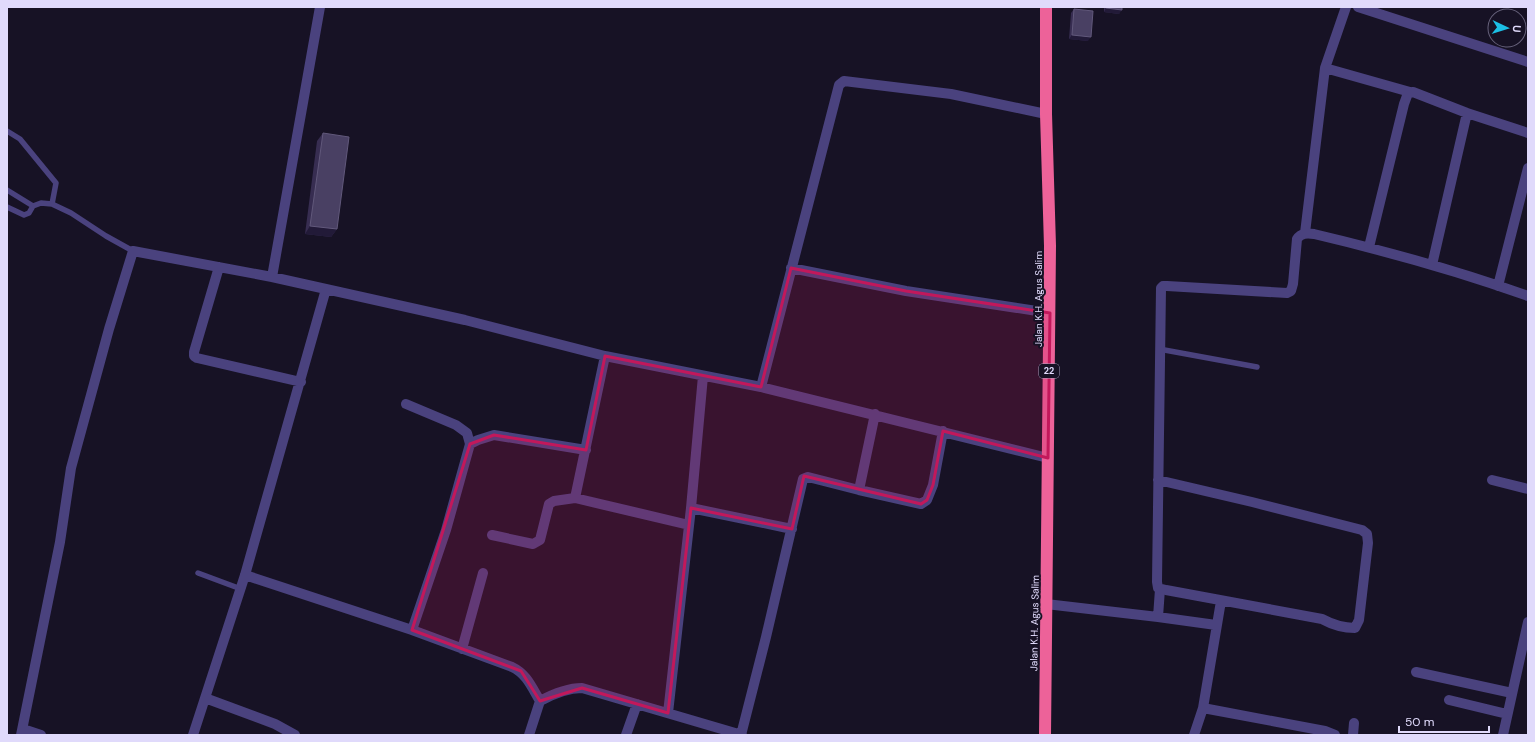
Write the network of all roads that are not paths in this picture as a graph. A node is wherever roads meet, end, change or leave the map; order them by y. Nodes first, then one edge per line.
1 (320, 7) edge
2 (1046, 7) edge
3 (1346, 7) edge
4 (1358, 7) edge
5 (1528, 62) edge
6 (1325, 68) junction
7 (1410, 92) junction
8 (1046, 114) junction
9 (1467, 114) junction
10 (7, 131) edge
11 (1528, 133) edge
12 (1528, 168) edge
13 (7, 190) edge
14 (52, 204) junction
15 (33, 206) junction
16 (7, 207) edge
17 (1305, 233) junction
18 (1370, 247) junction
19 (133, 251) junction
20 (1432, 265) junction
21 (219, 267) junction
22 (791, 268) junction
23 (272, 277) junction
24 (1498, 286) junction
25 (326, 289) junction
26 (1528, 296) edge
27 (1050, 313) junction
28 (1159, 349) junction
29 (605, 356) junction
30 (1257, 367) dead end
31 (703, 376) junction
32 (301, 382) junction
33 (761, 386) junction
34 (406, 404) dead end
35 (875, 414) junction
36 (944, 431) junction
37 (470, 444) junction
38 (586, 450) junction
39 (1048, 458) junction
40 (1158, 480) junction
41 (1492, 480) dead end
42 (1528, 489) edge
43 (859, 490) junction
44 (575, 498) junction
45 (691, 508) junction
46 (689, 525) junction
47 (792, 528) junction
48 (492, 535) dead end
49 (198, 573) dead end
50 (483, 573) dead end
51 (245, 575) junction
52 (241, 589) junction
53 (1160, 589) junction
54 (1221, 601) junction
55 (1046, 604) junction
56 (1158, 617) junction
57 (1528, 622) edge
58 (1216, 625) junction
59 (412, 630) junction
60 (462, 649) junction
61 (1416, 672) dead end
62 (1512, 693) junction
63 (206, 698) junction
64 (540, 700) junction
65 (1449, 700) dead end
66 (637, 704) junction
67 (1203, 708) junction
68 (668, 713) junction
69 (1507, 714) junction
70 (1354, 723) dead end
71 (22, 732) edge
72 (41, 735) edge
73 (193, 735) edge
74 (294, 735) edge
75 (529, 735) edge
76 (626, 735) edge
77 (741, 735) edge
78 (1045, 735) edge
79 (1194, 735) edge
80 (1335, 735) edge
81 (1353, 735) edge
82 (1503, 735) edge

1 - 23 street
2 - 8 highway, Jalan K.H. Agus Salim / 22
3 - 6 street
4 - 5 street
6 - 7 street
6 - 17 street
7 - 9 street
7 - 18 street
8 - 22 street
8 - 27 highway, Jalan K.H. Agus Salim / 22
9 - 11 street
9 - 20 street
10 - 14 lane
12 - 24 street
13 - 15 lane
14 - 15 lane
14 - 19 lane
15 - 16 lane
17 - 18 street
17 - 28 street
18 - 20 street
19 - 21 street
19 - 71 street
20 - 24 street
21 - 23 street
21 - 32 street
22 - 27 street
22 - 33 street
23 - 25 street
24 - 26 street
25 - 29 street
25 - 32 street
27 - 39 highway, Jalan K.H. Agus Salim / 22
28 - 30 lane
28 - 40 street
29 - 31 street
29 - 38 street
31 - 33 street
31 - 45 street
32 - 51 street
33 - 35 street
34 - 37 street
35 - 36 street
35 - 43 street
36 - 39 street
36 - 43 street
37 - 38 street
37 - 59 street
38 - 44 street
39 - 55 highway, Jalan K.H. Agus Salim / 22
40 - 53 street
40 - 54 street
41 - 42 street
43 - 47 street
44 - 46 street
44 - 48 street
45 - 46 street
45 - 47 street
46 - 68 street
47 - 77 street
49 - 52 lane
50 - 60 street
51 - 52 street
51 - 59 street
52 - 63 street
53 - 54 street
53 - 56 street
54 - 58 street
55 - 56 street
55 - 78 highway, Jalan K.H. Agus Salim / 22
56 - 58 street
57 - 62 street
58 - 67 street
59 - 60 street
60 - 64 street
61 - 62 street
62 - 69 street
63 - 73 street
63 - 74 street
64 - 66 street
64 - 75 street
65 - 69 street
66 - 68 street
66 - 76 street
67 - 79 street
67 - 80 street
68 - 77 street
69 - 82 street
70 - 81 street
71 - 72 street

